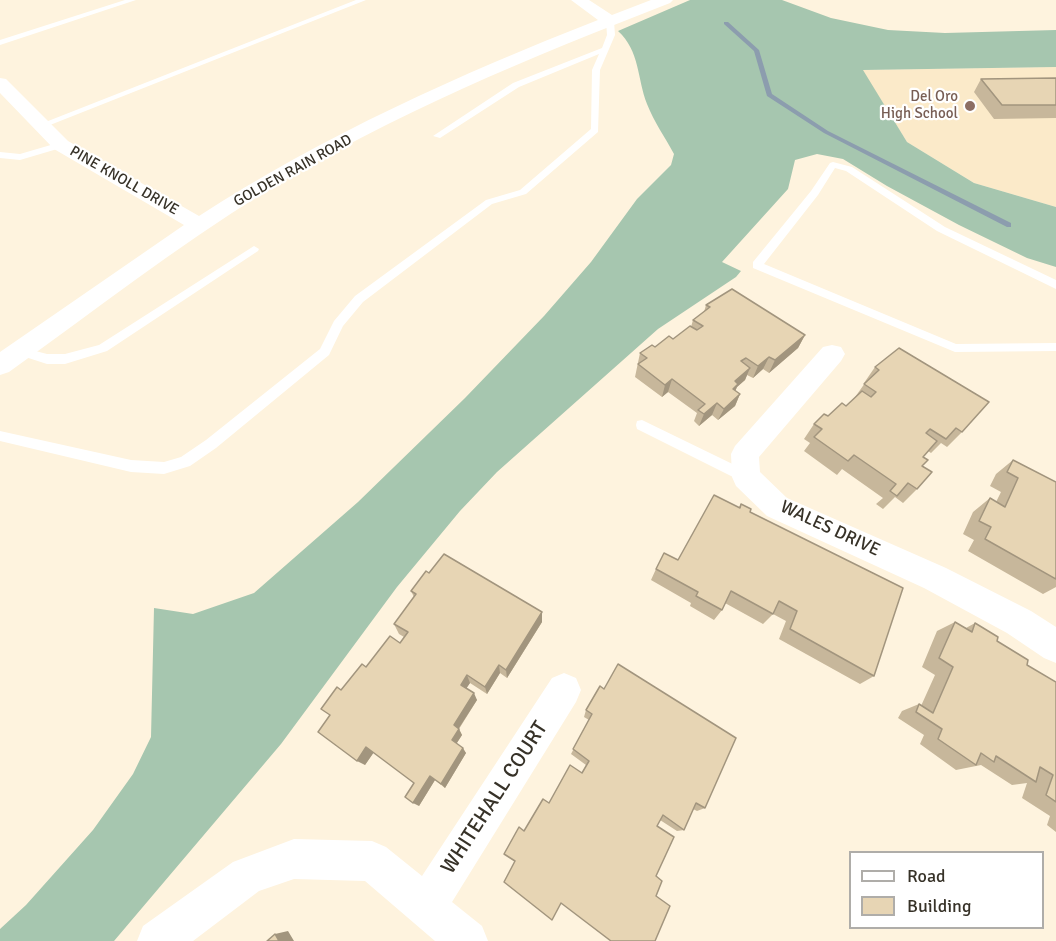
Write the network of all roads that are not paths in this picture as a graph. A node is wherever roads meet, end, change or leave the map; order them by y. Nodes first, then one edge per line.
1 (132, 0) edge
2 (362, 0) edge
3 (579, 0) edge
4 (665, 0) edge
5 (610, 21) junction
6 (0, 43) edge
7 (605, 50) junction
8 (0, 83) edge
9 (42, 125) junction
10 (437, 136) dead end
11 (61, 145) junction
12 (0, 155) edge
13 (199, 225) junction
14 (254, 249) dead end
15 (1056, 285) edge
16 (1056, 347) edge
17 (20, 351) junction
18 (832, 354) dead end
19 (0, 365) edge
20 (642, 425) dead end
21 (0, 436) edge
22 (746, 477) junction
23 (1056, 646) edge
24 (564, 690) dead end
25 (426, 906) junction
26 (158, 941) edge
27 (468, 941) edge

1 - 6 lane
2 - 9 lane
3 - 5 street
4 - 5 street, GOLDEN RAIN ROAD
5 - 7 lane
5 - 13 street, GOLDEN RAIN ROAD
7 - 10 lane
7 - 21 lane
8 - 9 street, PINE KNOLL DRIVE
9 - 11 street, PINE KNOLL DRIVE
11 - 12 lane
11 - 13 street, PINE KNOLL DRIVE
13 - 17 street, GOLDEN RAIN ROAD
14 - 17 lane
15 - 16 lane
17 - 19 street, GOLDEN RAIN ROAD
18 - 22 street
20 - 22 lane
22 - 23 street, WALES DRIVE
24 - 25 street, WHITEHALL COURT
25 - 26 street
25 - 27 street

